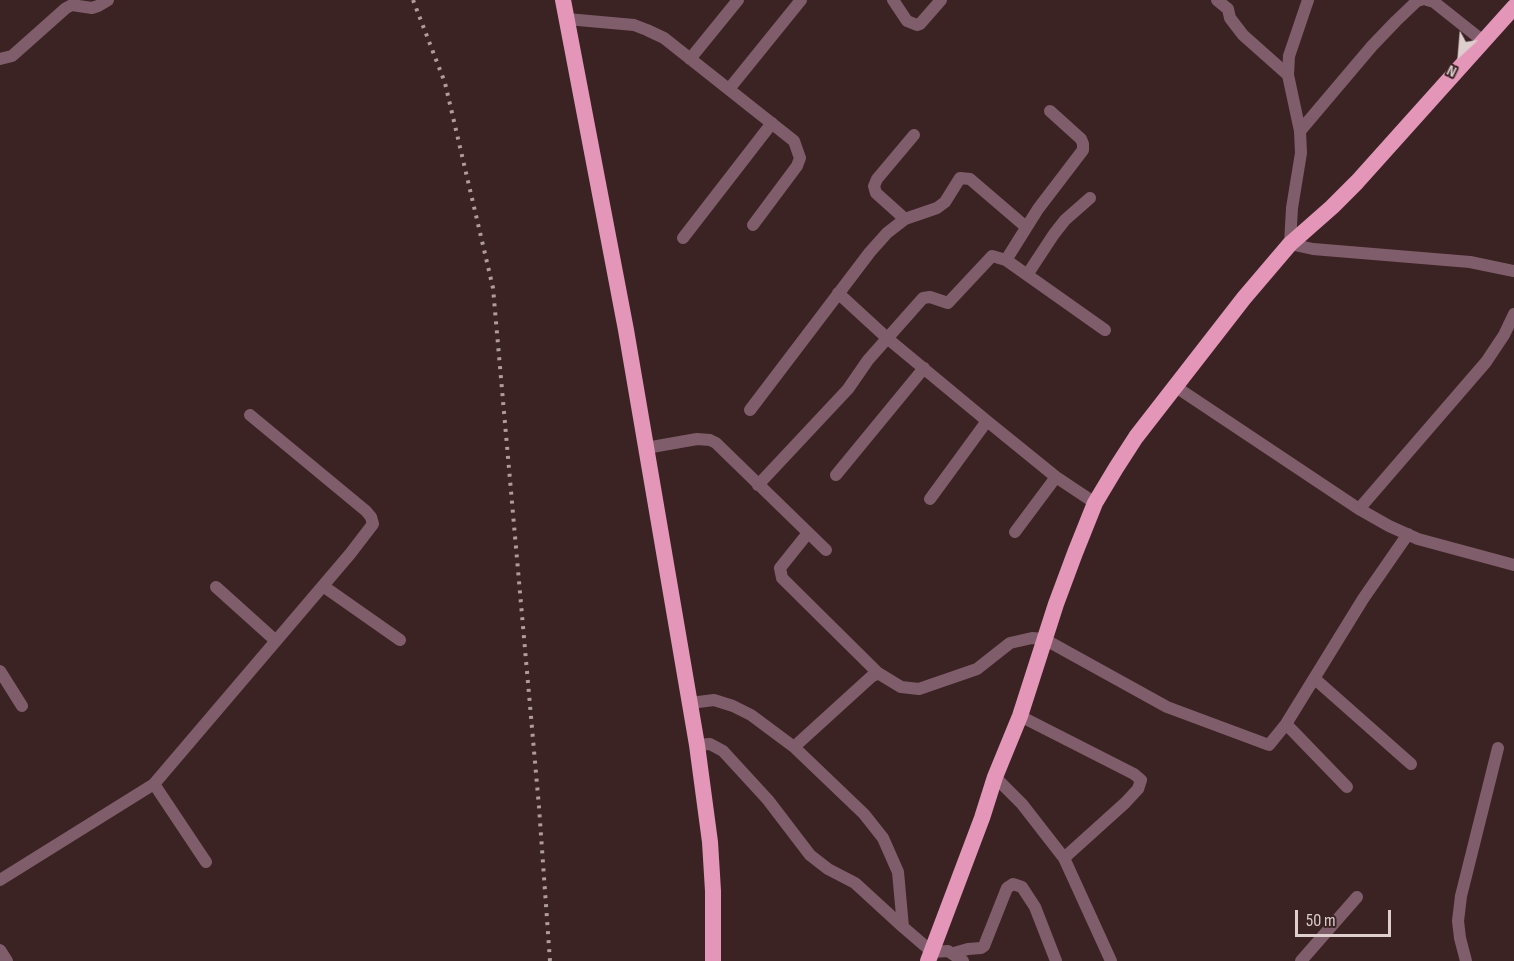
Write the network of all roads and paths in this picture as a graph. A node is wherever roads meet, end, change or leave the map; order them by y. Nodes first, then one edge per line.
1 (108, 0) edge
2 (563, 0) edge
3 (738, 0) edge
4 (801, 0) edge
5 (893, 0) edge
6 (941, 0) edge
7 (1217, 0) edge
8 (1308, 0) edge
9 (1421, 0) edge
10 (1427, 0) edge
11 (1514, 7) edge
12 (567, 19) junction
13 (1483, 41) junction
14 (690, 58) junction
15 (0, 59) edge
16 (1288, 75) junction
17 (729, 90) junction
18 (1050, 111) dead end
19 (772, 123) junction
20 (1300, 131) junction
21 (914, 135) dead end
22 (1090, 198) dead end
23 (905, 219) junction
24 (753, 225) dead end
25 (1026, 227) junction
26 (683, 238) dead end
27 (1290, 244) junction
28 (1006, 260) junction
29 (1512, 270) edge
30 (1027, 275) junction
31 (838, 293) junction
32 (1514, 314) edge
33 (1105, 330) dead end
34 (887, 338) junction
35 (924, 368) junction
36 (1176, 387) junction
37 (750, 410) dead end
38 (250, 415) dead end
39 (987, 422) junction
40 (646, 448) junction
41 (836, 475) dead end
42 (1056, 477) junction
43 (758, 484) junction
44 (930, 499) dead end
45 (1095, 503) junction
46 (1359, 509) junction
47 (1015, 532) dead end
48 (808, 533) junction
49 (1408, 534) junction
50 (826, 550) dead end
51 (1514, 565) edge
52 (323, 586) junction
53 (216, 587) dead end
54 (1044, 639) junction
55 (400, 640) dead end
56 (276, 641) junction
57 (878, 673) junction
58 (1, 674) edge
59 (1315, 679) junction
60 (690, 703) junction
61 (22, 706) dead end
62 (1020, 716) junction
63 (1286, 724) junction
64 (697, 746) junction
65 (794, 747) junction
66 (1498, 748) dead end
67 (1411, 764) dead end
68 (995, 777) junction
69 (154, 784) junction
70 (1347, 787) dead end
71 (1064, 858) junction
72 (206, 862) dead end
73 (0, 880) edge
74 (1357, 897) dead end
75 (903, 927) junction
76 (0, 950) edge
77 (930, 956) edge
78 (958, 957) edge
79 (7, 961) edge
80 (713, 961) edge
81 (1056, 961) edge
82 (1111, 961) edge
83 (1301, 961) edge
84 (1466, 961) edge

1 - 15 street
2 - 12 highway
3 - 14 street
4 - 17 street
5 - 6 street
7 - 16 street
8 - 16 street
9 - 20 street
10 - 13 street
11 - 13 highway
12 - 14 street
12 - 40 highway
13 - 27 highway
14 - 17 street
16 - 20 street
17 - 19 street
18 - 25 street
19 - 24 street
19 - 26 street
20 - 27 street
21 - 23 street
22 - 30 street
23 - 25 street
23 - 31 street
25 - 28 street
27 - 29 street
27 - 36 highway
28 - 30 street
28 - 34 street
30 - 33 street
31 - 34 street
31 - 37 street
32 - 46 street
34 - 35 street
34 - 43 street
35 - 39 street
35 - 41 street
36 - 45 highway
36 - 46 street
38 - 52 street
39 - 42 street
39 - 44 street
40 - 43 street
40 - 60 highway
42 - 45 street
42 - 47 street
43 - 48 street
45 - 54 highway
46 - 49 street
48 - 50 street
48 - 57 street
49 - 51 street
49 - 59 street
52 - 55 street
52 - 56 street
53 - 56 street
54 - 57 street
54 - 62 highway
54 - 63 street
56 - 69 street
57 - 65 street
58 - 61 street
59 - 63 street
59 - 67 street
60 - 64 highway
60 - 65 street
62 - 68 highway
62 - 71 street
63 - 70 street
64 - 75 street
64 - 80 highway
65 - 75 street
66 - 84 street
68 - 71 street
68 - 77 highway
69 - 72 street
69 - 73 street
71 - 82 street
74 - 83 street
75 - 77 street
76 - 79 street
77 - 78 street
78 - 81 street

